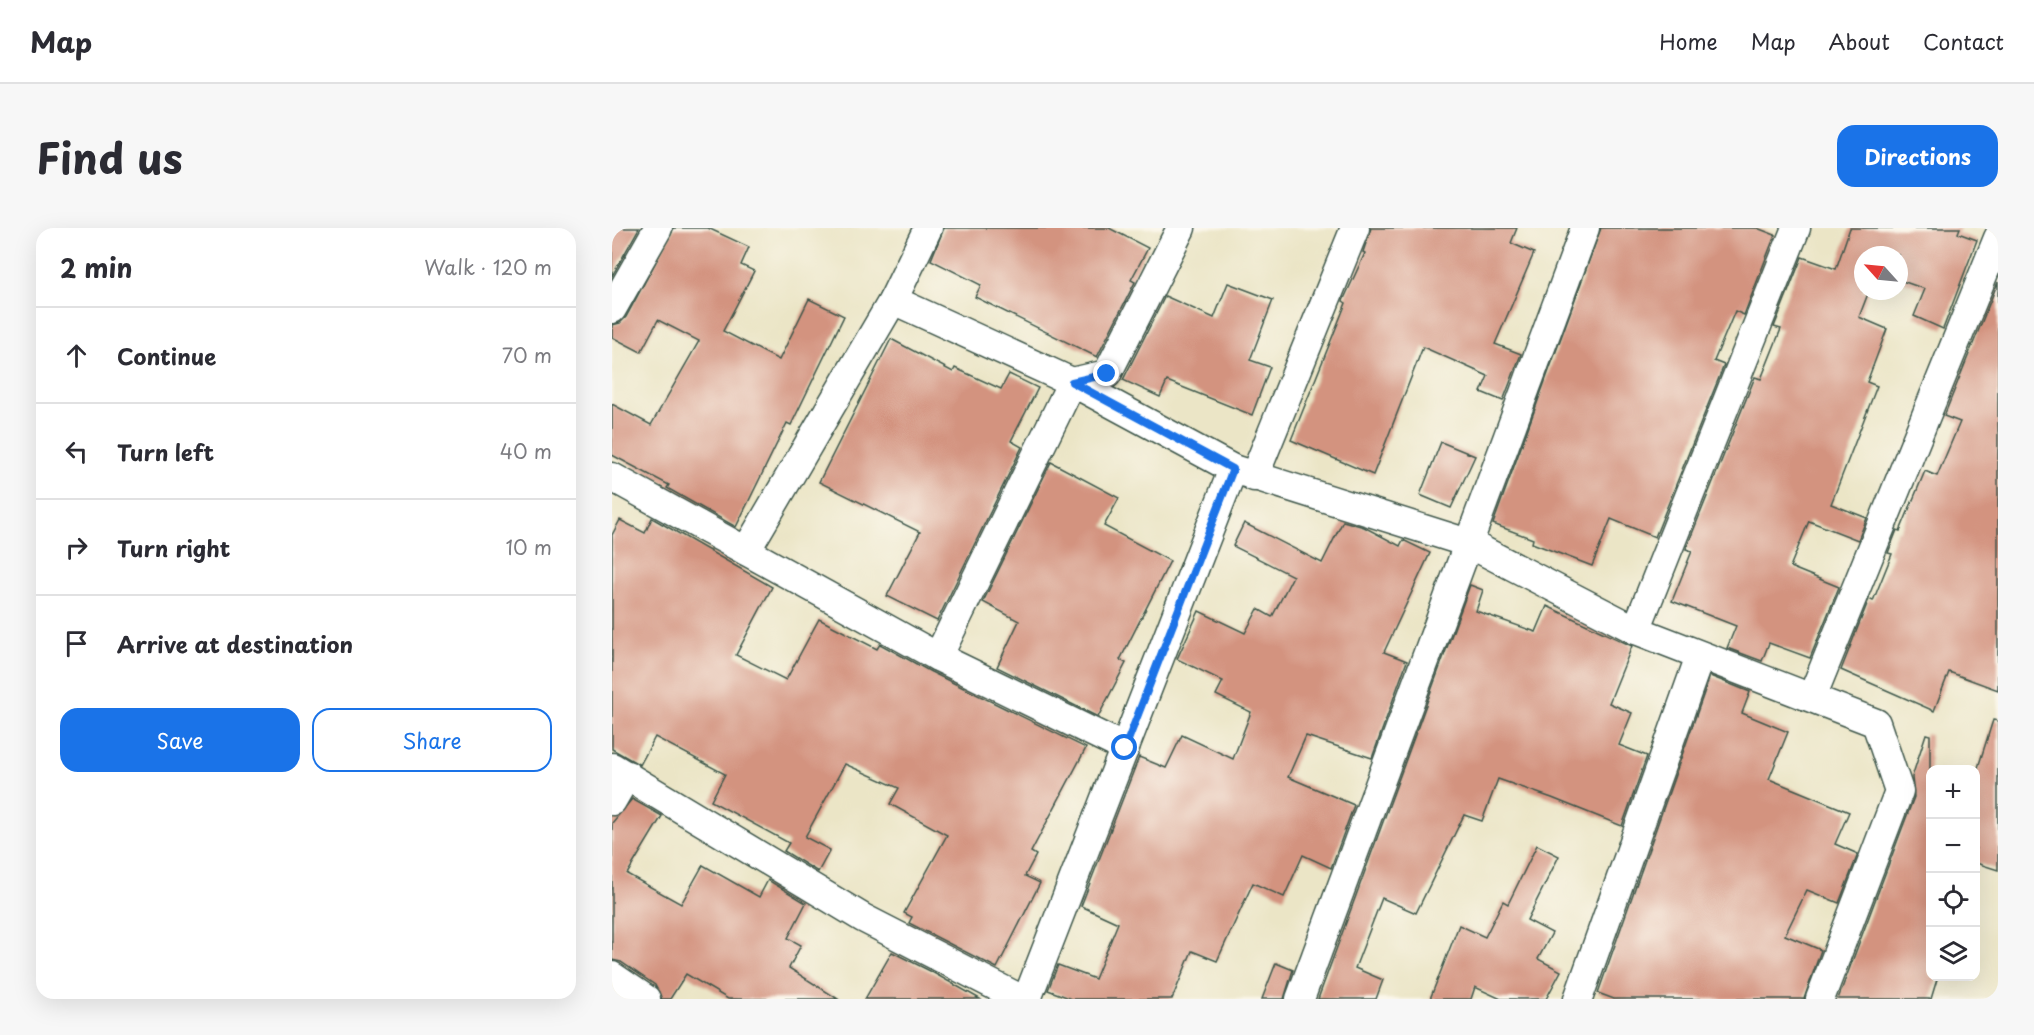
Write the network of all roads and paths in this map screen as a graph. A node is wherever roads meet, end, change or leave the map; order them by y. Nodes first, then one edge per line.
1 (658, 228) edge
2 (928, 228) edge
3 (1181, 228) edge
4 (1355, 228) edge
5 (1585, 228) edge
6 (1796, 228) edge
7 (1998, 238) edge
8 (893, 300) junction
9 (612, 309) edge
10 (1072, 382) junction
11 (1244, 473) junction
12 (612, 477) edge
13 (1468, 543) junction
14 (746, 551) junction
15 (1636, 630) junction
16 (1700, 656) junction
17 (938, 657) junction
18 (1812, 697) junction
19 (1125, 748) junction
20 (619, 771) edge
21 (612, 801) edge
22 (612, 976) edge
23 (646, 999) edge
24 (1021, 999) edge
25 (1027, 999) edge
26 (1300, 999) edge
27 (1578, 999) edge
28 (1820, 999) edge

1 - 9 street
2 - 8 street
3 - 10 street
4 - 11 street
5 - 13 street
6 - 15 street
7 - 18 street
8 - 10 street
8 - 14 street
10 - 11 street
10 - 17 street
11 - 13 street
11 - 19 street
12 - 14 street
13 - 15 street
13 - 26 street
14 - 17 street
15 - 16 street
16 - 18 street
16 - 27 street
17 - 19 street
18 - 28 street
19 - 25 street
20 - 21 street
20 - 24 street
22 - 23 street

